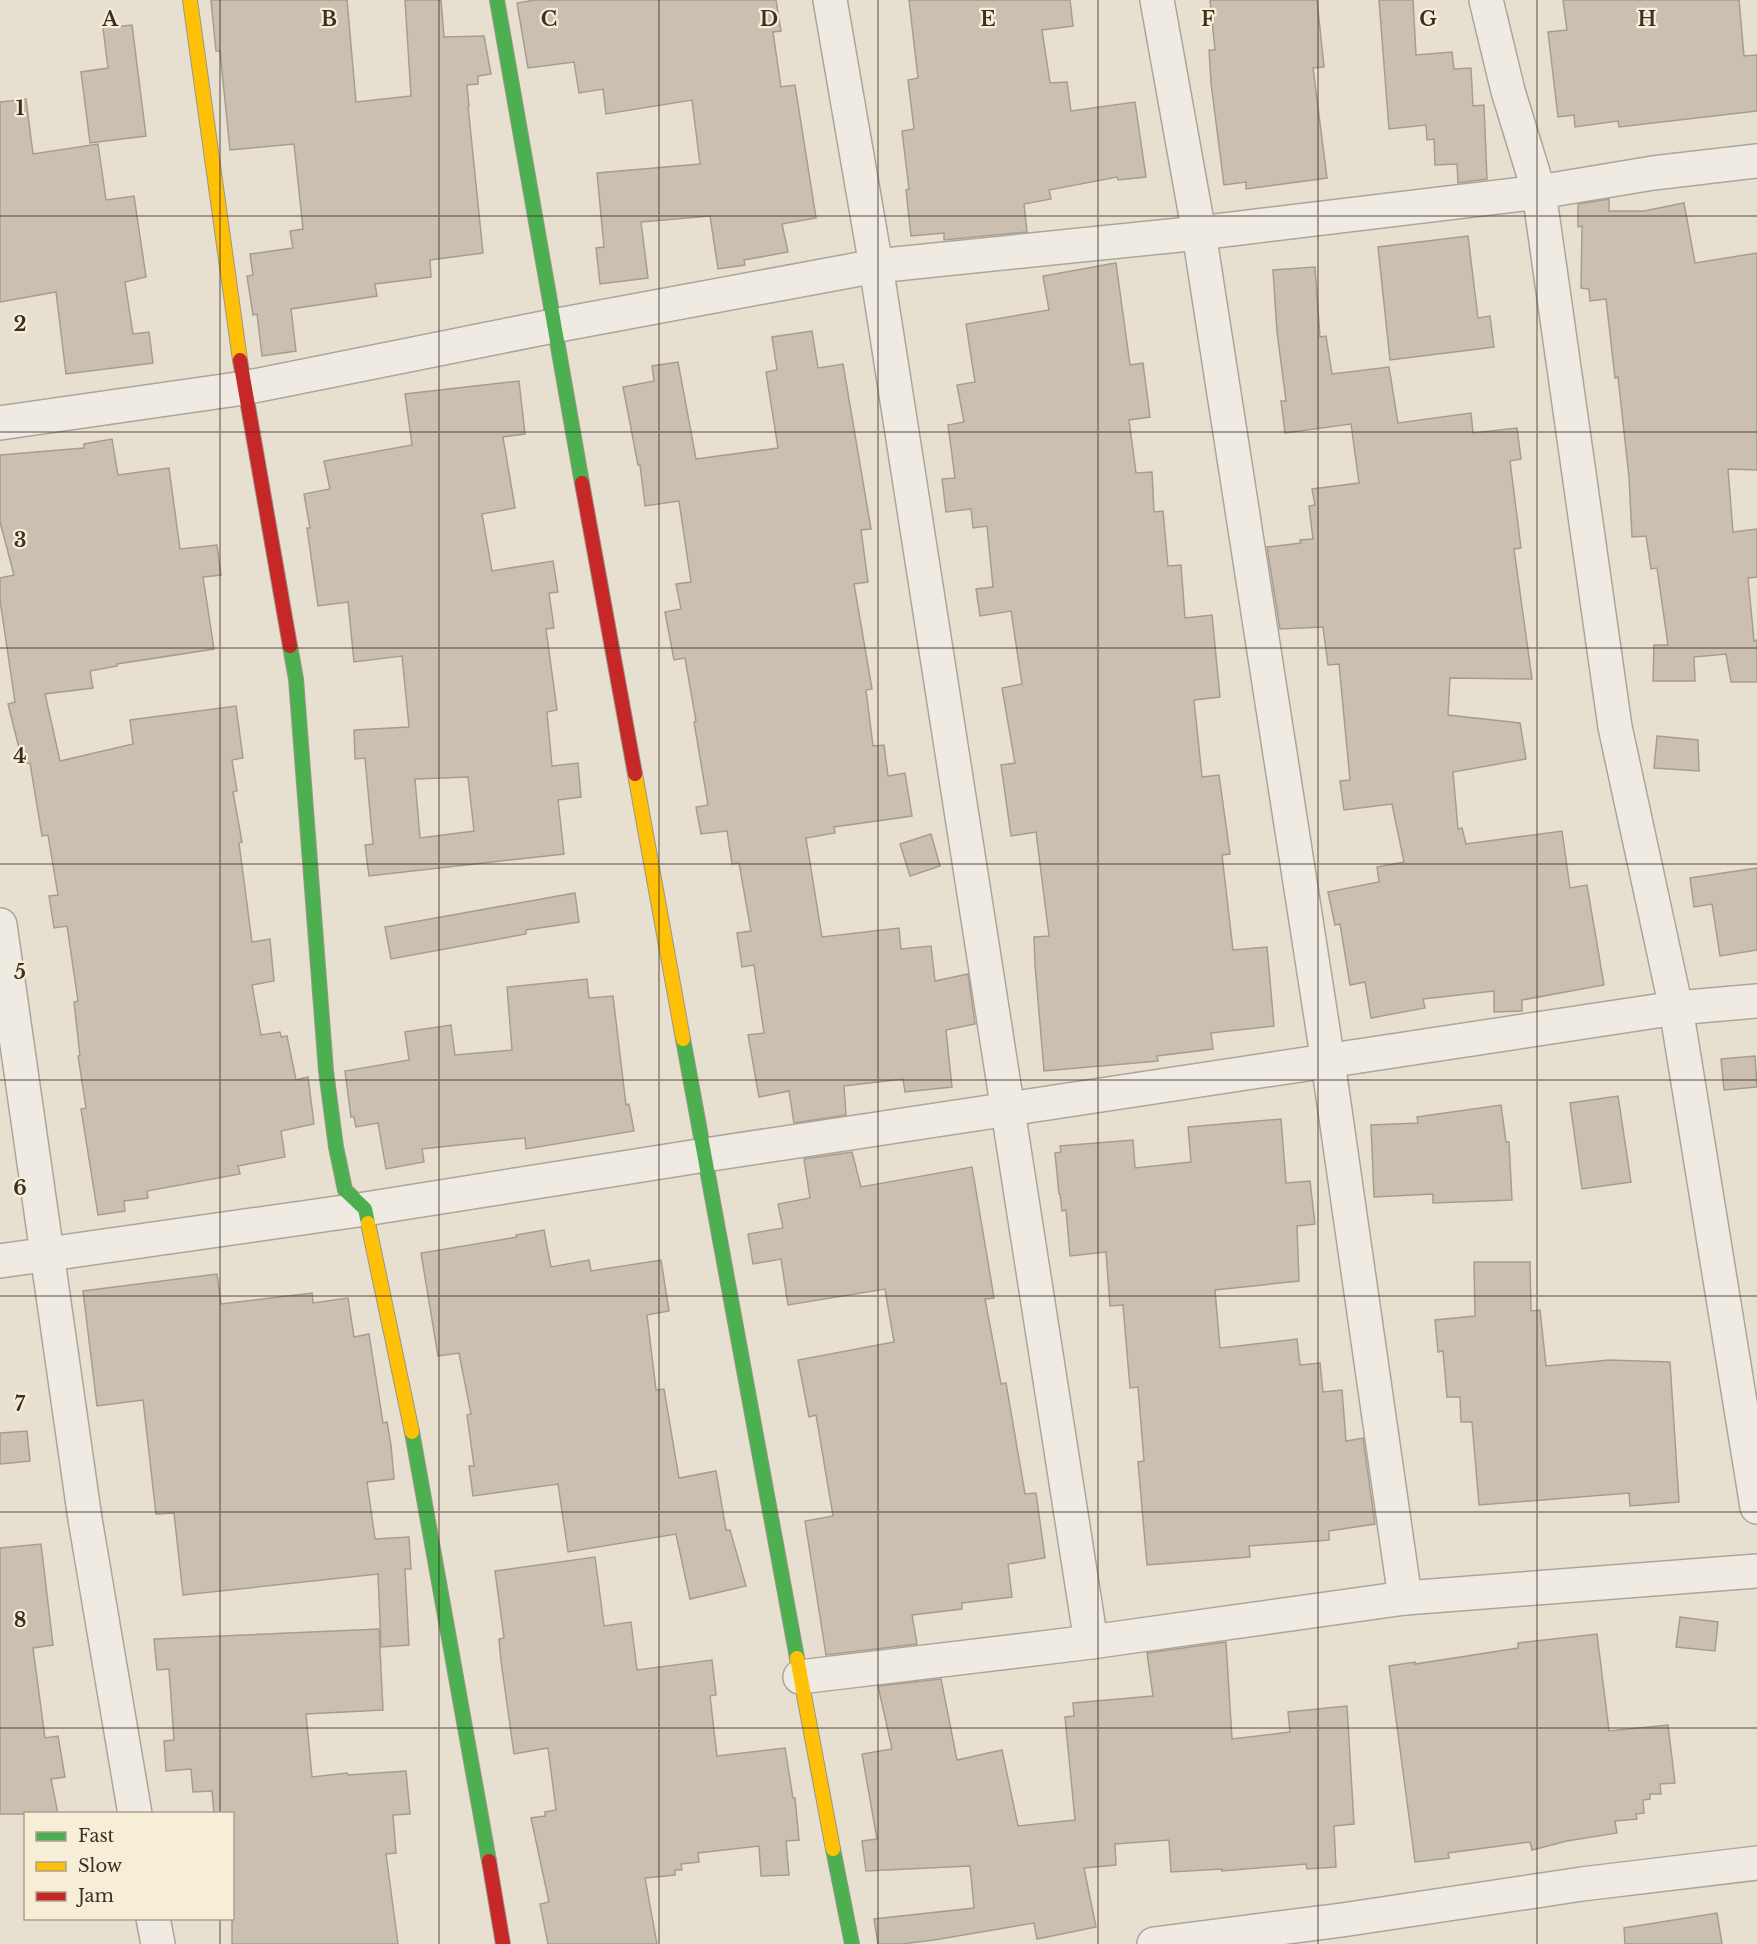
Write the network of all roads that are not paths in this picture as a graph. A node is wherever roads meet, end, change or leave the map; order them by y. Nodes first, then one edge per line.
1 (190, 0) edge
2 (496, 0) edge
3 (830, 0) edge
4 (1157, 0) edge
5 (1486, 0) edge
6 (1757, 161) edge
7 (1539, 192) junction
8 (1199, 233) junction
9 (876, 266) junction
10 (553, 326) junction
11 (244, 388) junction
12 (0, 423) edge
13 (0, 925) edge
14 (1757, 1001) edge
15 (1676, 1008) junction
16 (1328, 1062) junction
17 (1009, 1111) junction
18 (705, 1155) junction
19 (365, 1209) junction
20 (47, 1253) junction
21 (0, 1261) edge
22 (1757, 1507) edge
23 (1757, 1571) edge
24 (1405, 1598) junction
25 (1091, 1642) junction
26 (800, 1677) junction
27 (135, 1812) edge
28 (1757, 1863) edge
29 (153, 1920) edge
30 (158, 1944) edge
31 (503, 1944) edge
32 (852, 1944) edge
33 (1154, 1944) edge

1 - 11 street
2 - 10 street
3 - 9 street
4 - 8 street
5 - 7 street
6 - 7 street
7 - 8 street
7 - 15 street
8 - 9 street
8 - 16 street
9 - 10 street
9 - 17 street
10 - 11 street
10 - 18 street
11 - 12 street
11 - 19 street
13 - 20 street
14 - 15 street
15 - 16 street
15 - 22 street
16 - 17 street
16 - 24 street
17 - 18 street
17 - 25 street
18 - 19 street
18 - 26 street
19 - 20 street
19 - 31 street
20 - 21 street
20 - 27 street
23 - 24 street
24 - 25 street
25 - 26 street
26 - 32 street
28 - 33 street
29 - 30 street

